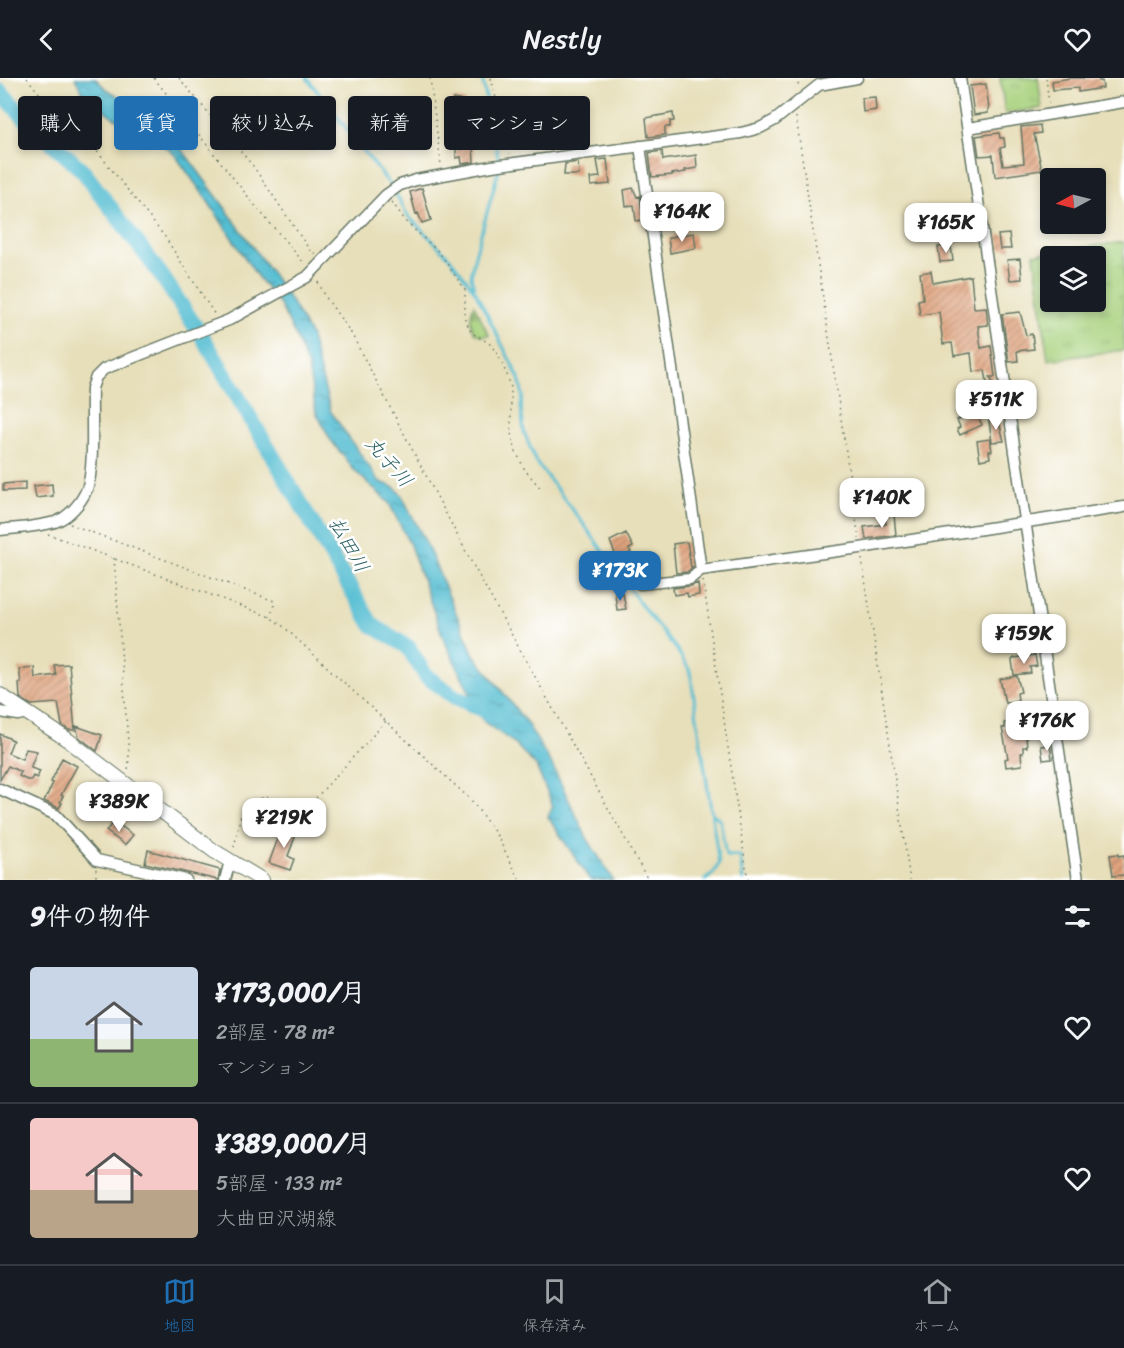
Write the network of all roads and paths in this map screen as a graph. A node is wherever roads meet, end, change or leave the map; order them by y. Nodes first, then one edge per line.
1 (27, 78) edge
2 (154, 78) edge
3 (179, 78) edge
4 (430, 78) edge
5 (491, 78) edge
6 (856, 78) edge
7 (960, 78) edge
8 (1046, 78) edge
9 (1124, 102) edge
10 (794, 104) junction
11 (1050, 114) junction
12 (968, 128) junction
13 (640, 146) junction
14 (509, 164) junction
15 (442, 175) junction
16 (386, 195) junction
17 (317, 252) dead end
18 (310, 275) junction
19 (225, 322) junction
20 (542, 490) dead end
21 (1124, 507) edge
22 (63, 517) junction
23 (1024, 522) junction
24 (31, 527) junction
25 (0, 530) edge
26 (860, 548) junction
27 (114, 557) junction
28 (701, 570) junction
29 (640, 585) dead end
30 (270, 617) junction
31 (2, 707) edge
32 (386, 720) junction
33 (128, 786) junction
34 (0, 789) edge
35 (230, 861) junction
36 (186, 880) edge
37 (225, 880) edge
38 (262, 880) edge
39 (520, 880) edge
40 (648, 880) edge
41 (747, 880) edge
42 (910, 880) edge
43 (1078, 880) edge

1 - 19 path
2 - 18 path
3 - 17 path
4 - 15 path
5 - 14 path
6 - 10 street
7 - 12 street
8 - 11 path
9 - 11 street
10 - 13 street
10 - 26 path
11 - 12 street
12 - 23 street
13 - 14 street
13 - 28 street
14 - 15 street
15 - 16 street
16 - 18 street
16 - 20 path
18 - 19 street
18 - 40 path
19 - 22 street
21 - 23 street
22 - 24 street
22 - 30 path
23 - 26 street
23 - 43 street
24 - 25 street
24 - 27 path
26 - 28 street
26 - 42 path
27 - 30 path
27 - 33 path
28 - 29 street
28 - 41 path
30 - 32 path
31 - 33 main road
32 - 35 path
32 - 39 path
33 - 35 main road
34 - 36 street
35 - 37 street
35 - 38 main road

